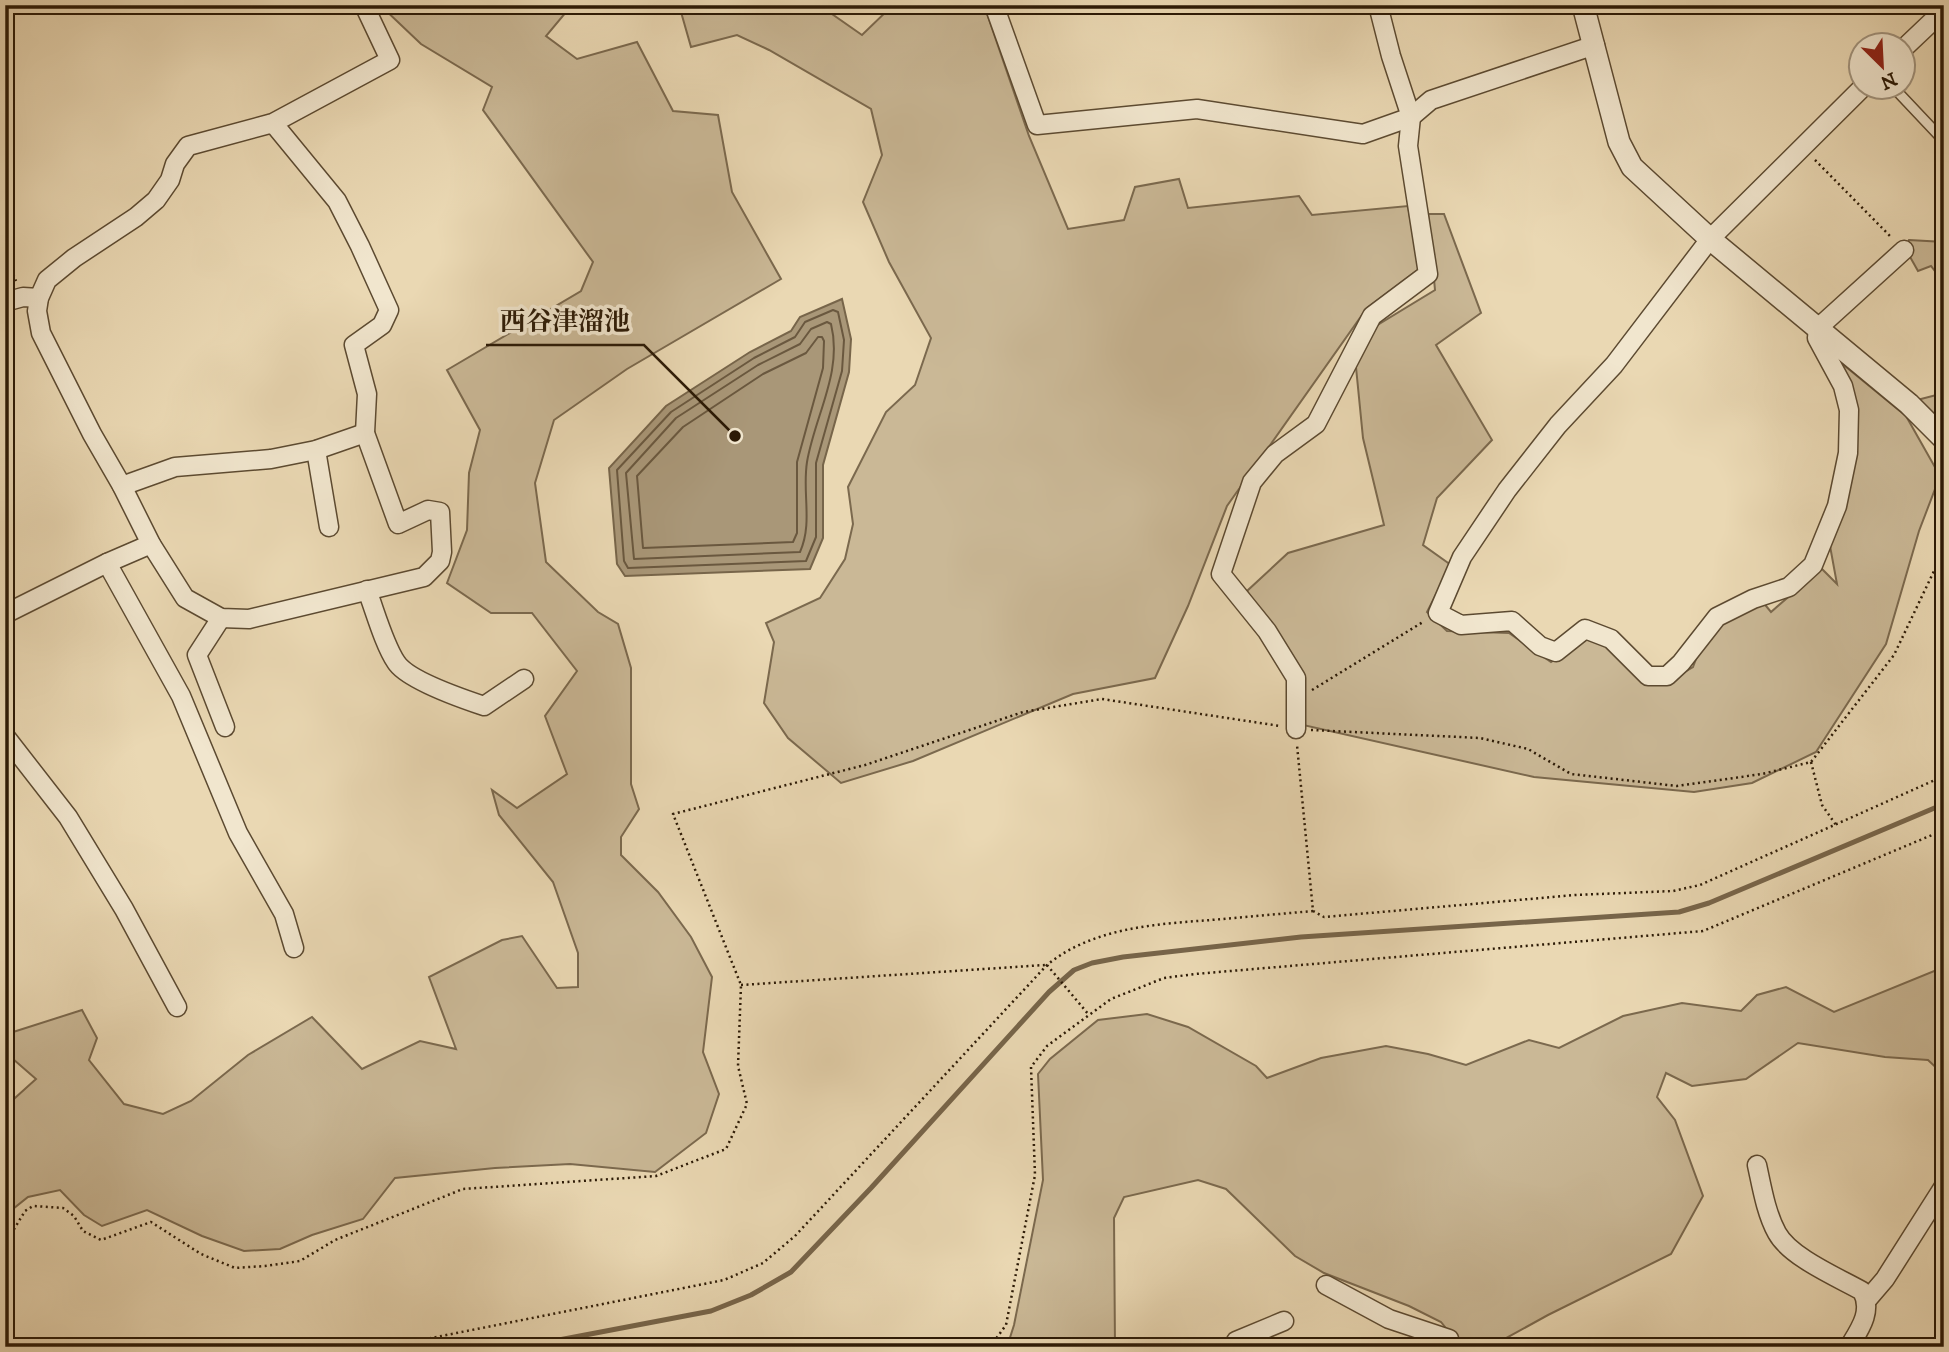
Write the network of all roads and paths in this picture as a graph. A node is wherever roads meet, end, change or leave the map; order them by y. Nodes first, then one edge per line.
1 (364, 5) edge
2 (994, 5) edge
3 (1378, 5) edge
4 (1583, 5) edge
5 (1942, 16) edge
6 (1918, 36) edge
7 (1595, 45) junction
8 (1848, 102) edge
9 (1907, 102) edge
10 (1411, 117) junction
11 (273, 123) junction
12 (1944, 141) edge
13 (1802, 148) junction
14 (1710, 239) junction
15 (1904, 250) joint
16 (5, 254) edge
17 (22, 299) edge
18 (1818, 328) junction
19 (365, 433) junction
20 (1944, 439) edge
21 (316, 450) junction
22 (122, 486) junction
23 (329, 527) dead end
24 (151, 544) junction
25 (1944, 557) edge
26 (107, 563) junction
27 (367, 590) junction
28 (5, 614) edge
29 (1438, 614) junction
30 (221, 618) junction
31 (524, 679) dead end
32 (1311, 690) dead end
33 (225, 727) dead end
34 (1296, 729) junction
35 (5, 736) edge
36 (1811, 762) junction
37 (1944, 776) edge
38 (1836, 825) junction
39 (1944, 830) edge
40 (1313, 911) junction
41 (294, 948) dead end
42 (1047, 965) junction
43 (741, 985) junction
44 (177, 1007) dead end
45 (1089, 1015) junction
46 (1757, 1165) dead end
47 (1944, 1186) edge
48 (5, 1236) edge
49 (1326, 1285) dead end
50 (1867, 1300) junction
51 (1284, 1321) dead end
52 (386, 1347) edge
53 (990, 1347) edge
54 (1237, 1347) edge
55 (1451, 1347) edge
56 (1849, 1347) edge

1 - 11 street
2 - 10 street
3 - 10 street
4 - 7 street
5 - 6 street
7 - 10 street
7 - 14 street
8 - 13 street
9 - 12 lane
10 - 34 street
11 - 17 street
11 - 19 street
13 - 14 street
13 - 15 path
14 - 18 street
14 - 29 street
15 - 18 street
16 - 17 path
17 - 22 street
18 - 20 street
18 - 29 street
19 - 21 street
19 - 27 street
21 - 22 street
21 - 23 street
22 - 24 street
24 - 26 street
24 - 30 street
25 - 36 path
26 - 28 street
26 - 41 street
27 - 30 street
27 - 31 street
29 - 32 path
30 - 33 street
34 - 36 path
34 - 40 path
34 - 43 path
35 - 44 street
36 - 38 path
37 - 38 path
38 - 40 path
39 - 45 path
40 - 42 path
42 - 43 path
42 - 45 path
42 - 52 path
43 - 48 path
45 - 53 path
46 - 50 street
47 - 50 street
49 - 55 street
50 - 56 street
51 - 54 street

